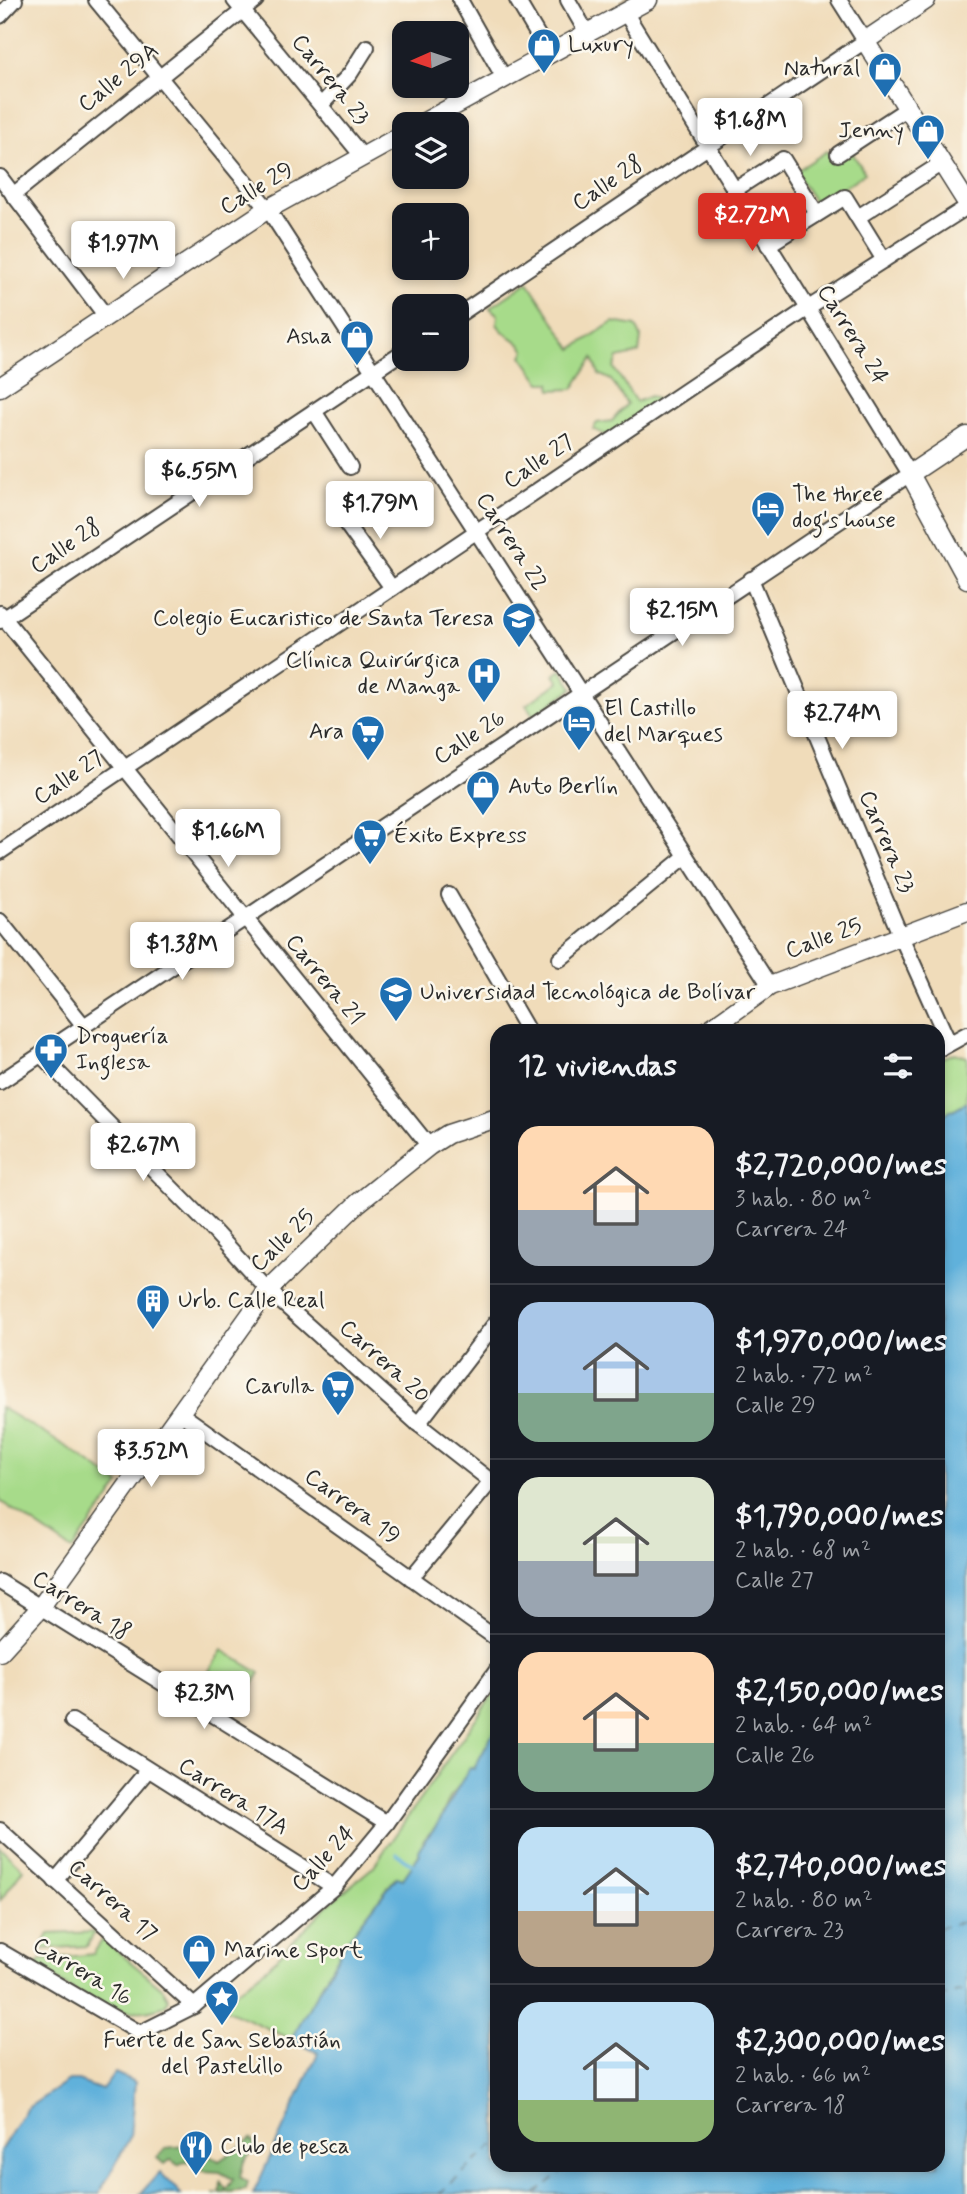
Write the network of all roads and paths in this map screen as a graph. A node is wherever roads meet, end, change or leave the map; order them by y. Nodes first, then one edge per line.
1 (15, 0) edge
2 (96, 0) edge
3 (256, 0) edge
4 (460, 0) edge
5 (517, 0) edge
6 (568, 0) edge
7 (648, 0) edge
8 (839, 0) edge
9 (926, 0) edge
10 (238, 5) edge
11 (626, 8) junction
12 (0, 16) edge
13 (587, 33) junction
14 (865, 41) junction
15 (367, 47) dead end
16 (548, 54) junction
17 (160, 74) junction
18 (504, 78) junction
19 (321, 105) junction
20 (908, 108) junction
21 (443, 112) edge
22 (392, 141) edge
23 (706, 148) junction
24 (838, 154) dead end
25 (363, 157) junction
26 (942, 163) junction
27 (0, 177) edge
28 (733, 191) junction
29 (13, 195) junction
30 (967, 205) edge
31 (268, 209) junction
32 (817, 214) junction
33 (859, 217) junction
34 (768, 245) junction
35 (884, 260) junction
36 (469, 308) edge
37 (807, 309) junction
38 (105, 315) junction
39 (392, 359) edge
40 (374, 371) junction
41 (0, 387) edge
42 (314, 411) junction
43 (967, 436) edge
44 (350, 467) dead end
45 (910, 474) junction
46 (339, 514) dead end
47 (477, 531) junction
48 (751, 579) junction
49 (967, 579) edge
50 (392, 588) junction
51 (1, 617) edge
52 (582, 695) junction
53 (125, 768) junction
54 (0, 852) edge
55 (686, 856) junction
56 (449, 895) dead end
57 (967, 911) edge
58 (245, 918) junction
59 (0, 921) edge
60 (901, 937) junction
61 (560, 959) dead end
62 (770, 986) junction
63 (524, 1024) edge
64 (717, 1024) edge
65 (935, 1024) edge
66 (85, 1026) junction
67 (967, 1034) edge
68 (945, 1045) edge
69 (41, 1055) junction
70 (0, 1082) edge
71 (490, 1120) edge
72 (429, 1146) junction
73 (268, 1290) junction
74 (490, 1330) edge
75 (180, 1413) junction
76 (418, 1424) junction
77 (490, 1481) edge
78 (490, 1489) edge
79 (411, 1578) junction
80 (0, 1582) edge
81 (40, 1608) junction
82 (490, 1634) edge
83 (0, 1653) edge
84 (490, 1680) edge
85 (72, 1721) dead end
86 (148, 1770) junction
87 (387, 1824) junction
88 (0, 1830) edge
89 (55, 1881) junction
90 (334, 1887) junction
91 (0, 1951) edge
92 (194, 2006) junction
93 (140, 2033) joint

1 - 12 street
2 - 17 street, Carrera 22
3 - 10 street, Calle 29A
4 - 18 street
5 - 16 street
6 - 13 street
7 - 11 main road
8 - 14 street
9 - 14 main road, Calle 28
10 - 17 street, Calle 29A
10 - 19 street, Carrera 23
11 - 13 main road
11 - 23 street, Carrera 24
13 - 16 main road
14 - 20 main road
14 - 23 street, Calle 28
15 - 19 street
16 - 18 main road
17 - 29 street, Calle 29A
17 - 31 street, Carrera 22
18 - 21 main road
19 - 25 street, Carrera 23
20 - 24 street
20 - 26 main road
22 - 25 main road, Calle 29
23 - 28 street, Carrera 24
23 - 36 street, Calle 28
25 - 31 main road, Calle 29
26 - 30 main road
26 - 33 street
27 - 29 street
28 - 32 street
28 - 34 street, Carrera 24
29 - 38 street
30 - 35 street, Calle 27
31 - 38 main road, Calle 29
31 - 40 street, Carrera 22
32 - 33 street
32 - 34 street
33 - 35 street
34 - 37 street, Carrera 24
35 - 37 street, Calle 27
37 - 45 street, Carrera 24
37 - 47 street, Calle 27
38 - 41 main road, Calle 29
39 - 40 street, Calle 28
40 - 42 street, Calle 28
40 - 47 street, Carrera 22
42 - 44 street
42 - 51 street, Calle 28
43 - 45 main road, Calle 26
45 - 48 street, Calle 26
45 - 49 main road, Carrera 24
46 - 50 street
47 - 50 street, Calle 27
47 - 52 street, Carrera 22
48 - 52 street, Calle 26
48 - 60 street, Carrera 23
50 - 53 street, Calle 27
51 - 53 street, Carrera 21
52 - 55 street, Carrera 22
52 - 58 street, Calle 26
53 - 54 street, Calle 27
53 - 58 street, Carrera 21
55 - 61 street
55 - 62 street, Carrera 22
56 - 63 street
57 - 60 main road, Calle 25
58 - 66 street, Calle 26
58 - 72 street, Carrera 21
59 - 66 street
60 - 62 main road, Calle 25
60 - 65 street, Carrera 23
62 - 64 main road, Calle 25
66 - 69 street, Calle 26
67 - 68 street
69 - 70 street, Calle 26
69 - 73 street, Carrera 20
71 - 72 main road, Calle 25
72 - 73 main road, Calle 25
73 - 75 main road, Calle 25
73 - 76 street, Carrera 20
74 - 76 street
75 - 79 street, Carrera 19
75 - 81 main road, Calle 25
76 - 77 street, Carrera 20
78 - 79 street
79 - 82 street, Carrera 19
80 - 81 street, Carrera 18
81 - 83 main road, Calle 25
81 - 87 street, Carrera 18
84 - 87 street, Calle 24
85 - 86 street, Carrera 17A
86 - 89 street
86 - 90 street, Carrera 17A
87 - 90 street, Calle 24
88 - 89 street, Carrera 17
89 - 92 street, Carrera 17
90 - 92 street, Calle 24
91 - 93 street, Carrera 16
92 - 93 street, Calle 24

